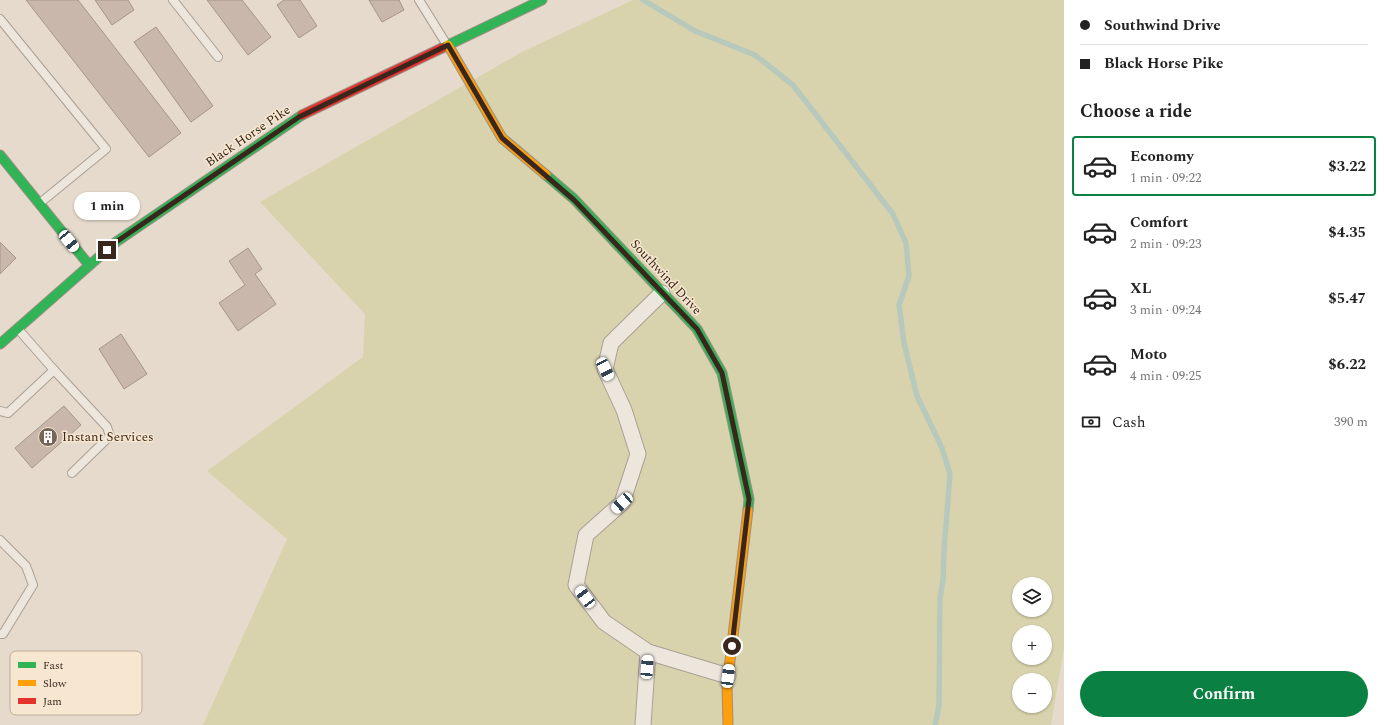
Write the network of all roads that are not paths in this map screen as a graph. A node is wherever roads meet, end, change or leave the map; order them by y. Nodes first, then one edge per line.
1 (172, 0) edge
2 (419, 0) edge
3 (542, 0) edge
4 (0, 19) edge
5 (448, 45) junction
6 (218, 57) dead end
7 (0, 156) edge
8 (39, 204) junction
9 (89, 265) junction
10 (662, 293) junction
11 (17, 329) junction
12 (0, 344) edge
13 (54, 370) junction
14 (0, 411) edge
15 (72, 473) dead end
16 (0, 540) edge
17 (0, 634) edge
18 (648, 652) junction
19 (728, 676) junction
20 (643, 725) edge
21 (728, 725) edge

1 - 6 lane
2 - 5 lane
3 - 5 street, Black Horse Pike
4 - 8 lane
5 - 9 street, Black Horse Pike
5 - 10 street, Southwind Drive
7 - 8 street
8 - 9 street
9 - 11 street, Black Horse Pike
10 - 18 street
10 - 19 street, Southwind Drive
11 - 12 street, Black Horse Pike
11 - 13 lane
13 - 14 lane
13 - 15 lane
16 - 17 lane
18 - 19 street
18 - 20 street
19 - 21 street, Southwind Drive

